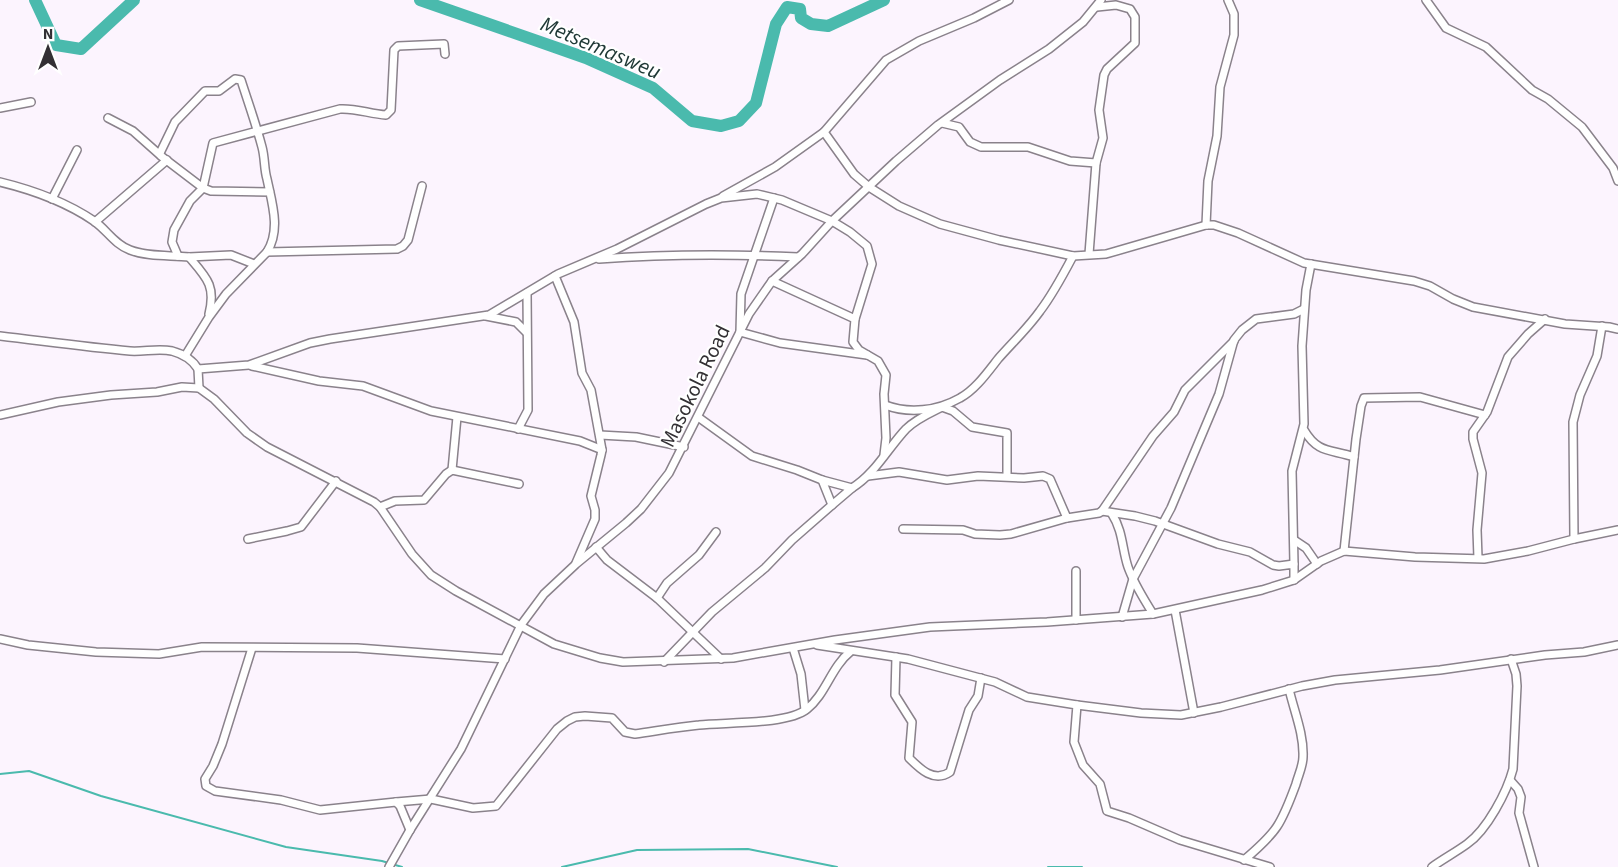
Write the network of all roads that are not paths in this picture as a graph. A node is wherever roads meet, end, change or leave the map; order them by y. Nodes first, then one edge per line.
1 (1009, 0) edge
2 (1228, 0) edge
3 (1426, 0) edge
4 (1099, 3) edge
5 (445, 54) dead end
6 (31, 102) dead end
7 (0, 108) edge
8 (108, 118) dead end
9 (942, 123) junction
10 (258, 132) junction
11 (825, 132) junction
12 (76, 150) dead end
13 (160, 154) junction
14 (167, 160) junction
15 (1096, 163) junction
16 (1618, 181) edge
17 (0, 182) edge
18 (422, 186) dead end
19 (868, 187) junction
20 (203, 188) junction
21 (270, 192) junction
22 (721, 198) junction
23 (774, 198) junction
24 (52, 199) junction
25 (832, 221) junction
26 (95, 222) junction
27 (1206, 225) junction
28 (267, 252) junction
29 (1089, 254) junction
30 (756, 255) junction
31 (178, 256) junction
32 (1073, 256) junction
33 (189, 257) junction
34 (798, 258) junction
35 (594, 260) junction
36 (254, 264) junction
37 (1311, 264) junction
38 (555, 276) junction
39 (772, 280) junction
40 (527, 293) junction
41 (1304, 309) junction
42 (1290, 314) junction
43 (486, 316) junction
44 (209, 317) junction
45 (855, 319) junction
46 (1545, 319) junction
47 (1303, 323) junction
48 (1602, 326) junction
49 (1618, 329) edge
50 (526, 332) junction
51 (740, 332) junction
52 (0, 336) edge
53 (1234, 340) junction
54 (867, 355) junction
55 (185, 356) junction
56 (249, 365) junction
57 (198, 369) junction
58 (199, 388) junction
59 (885, 405) junction
60 (942, 407) junction
61 (0, 415) edge
62 (1485, 415) junction
63 (457, 417) junction
64 (698, 417) junction
65 (518, 429) junction
66 (1304, 430) junction
67 (600, 435) junction
68 (684, 447) junction
69 (602, 450) junction
70 (884, 454) junction
71 (1354, 457) junction
72 (452, 470) junction
73 (868, 476) junction
74 (1007, 476) junction
75 (822, 480) junction
76 (336, 481) junction
77 (519, 484) dead end
78 (852, 488) junction
79 (832, 505) junction
80 (380, 507) junction
81 (1102, 511) junction
82 (1112, 514) junction
83 (1067, 518) junction
84 (1163, 524) junction
85 (903, 529) dead end
86 (1618, 530) edge
87 (716, 532) dead end
88 (248, 539) dead end
89 (1574, 539) junction
90 (1294, 540) junction
91 (596, 547) junction
92 (1344, 551) junction
93 (1478, 558) junction
94 (576, 564) junction
95 (1294, 564) junction
96 (1317, 564) junction
97 (1076, 571) dead end
98 (1133, 579) junction
99 (1294, 580) junction
100 (657, 598) junction
101 (1175, 610) junction
102 (1153, 614) junction
103 (1122, 617) junction
104 (1076, 620) junction
105 (521, 625) junction
106 (694, 632) junction
107 (0, 639) edge
108 (812, 644) junction
109 (1618, 645) edge
110 (252, 648) junction
111 (793, 648) junction
112 (851, 651) junction
113 (896, 657) junction
114 (505, 659) junction
115 (721, 659) junction
116 (1511, 659) junction
117 (664, 662) junction
118 (981, 678) junction
119 (1289, 689) junction
120 (1077, 705) junction
121 (805, 710) junction
122 (1194, 713) junction
123 (1510, 780) junction
124 (430, 799) junction
125 (396, 802) junction
126 (410, 830) junction
127 (1244, 860) junction
128 (389, 867) edge
129 (1270, 867) edge
130 (1432, 867) edge
131 (1534, 867) edge

1 - 11 street
2 - 27 street
3 - 16 street
4 - 9 street, Masokola Road
4 - 15 street
5 - 10 street
6 - 7 street
8 - 13 street
9 - 15 street
9 - 19 street, Masokola Road
10 - 13 street
10 - 20 street
10 - 21 street
11 - 19 street
11 - 22 street
12 - 24 street
13 - 14 street
14 - 20 street
14 - 26 street
15 - 29 street
17 - 24 street
18 - 28 street
19 - 25 street, Masokola Road
19 - 32 street
20 - 21 street
20 - 31 street
21 - 28 street
22 - 23 street
22 - 35 street
23 - 25 street
23 - 30 street
24 - 26 street
25 - 34 street, Masokola Road
25 - 45 street
26 - 31 street
27 - 29 street
27 - 37 street
28 - 36 street
29 - 32 street
30 - 34 street
30 - 35 street
30 - 51 street
31 - 33 street
32 - 60 street
33 - 36 street
33 - 44 street
34 - 39 street, Masokola Road
35 - 38 street
36 - 44 street
37 - 41 street
37 - 46 street
38 - 40 street
38 - 67 street
39 - 45 street
39 - 51 street, Masokola Road
40 - 43 street
40 - 50 street
41 - 42 street
41 - 47 street
42 - 47 street
42 - 53 street
43 - 50 street
43 - 56 street
44 - 55 street
45 - 54 street
46 - 48 street
46 - 62 street
47 - 66 street
48 - 49 street
48 - 89 street
50 - 65 street
51 - 54 street
51 - 64 street, Masokola Road
52 - 55 street
53 - 81 street
53 - 84 street
54 - 59 street
55 - 57 street
56 - 57 street
56 - 63 street
57 - 58 street
58 - 61 street
58 - 76 street
59 - 60 street
59 - 70 street
60 - 70 street
60 - 74 street
62 - 71 street
62 - 93 street
63 - 65 street
63 - 72 street
64 - 68 street, Masokola Road
64 - 75 street
65 - 69 street
66 - 71 street
66 - 90 street
67 - 68 street
67 - 69 street
68 - 91 street, Masokola Road
69 - 94 street
70 - 73 street
71 - 92 street
72 - 77 street
72 - 80 street
73 - 74 street
73 - 78 street
74 - 83 street
75 - 78 street
75 - 79 street
76 - 80 street
76 - 88 street
78 - 79 street
79 - 106 street
80 - 105 street
81 - 82 street
81 - 83 street
82 - 84 street
82 - 98 street
83 - 85 street
84 - 95 street
84 - 98 street
86 - 89 street
87 - 100 street
89 - 93 street
90 - 95 street
90 - 96 street
91 - 94 street, Masokola Road
91 - 100 street
92 - 93 street
92 - 96 street
94 - 105 street, Masokola Road
95 - 99 street
96 - 99 street
97 - 104 street
98 - 102 street
98 - 103 street
99 - 101 street
100 - 106 street
101 - 102 street
101 - 122 street
102 - 103 street
103 - 104 street
104 - 108 street
105 - 114 street, Masokola Road
105 - 117 street
106 - 115 street
106 - 117 street
107 - 110 street
108 - 111 street
108 - 112 street
109 - 116 street
110 - 114 street
110 - 125 street
111 - 115 street
111 - 121 street
112 - 113 street
112 - 121 street
113 - 118 street
113 - 118 street
114 - 124 street, Masokola Road
115 - 117 street
116 - 119 street
116 - 123 street
118 - 120 street
119 - 122 street
119 - 127 street
120 - 122 street
120 - 127 street
121 - 124 street
123 - 130 street
123 - 131 street
124 - 125 street
124 - 126 street, Masokola Road
125 - 126 street
126 - 128 street, Masokola Road
127 - 129 street

